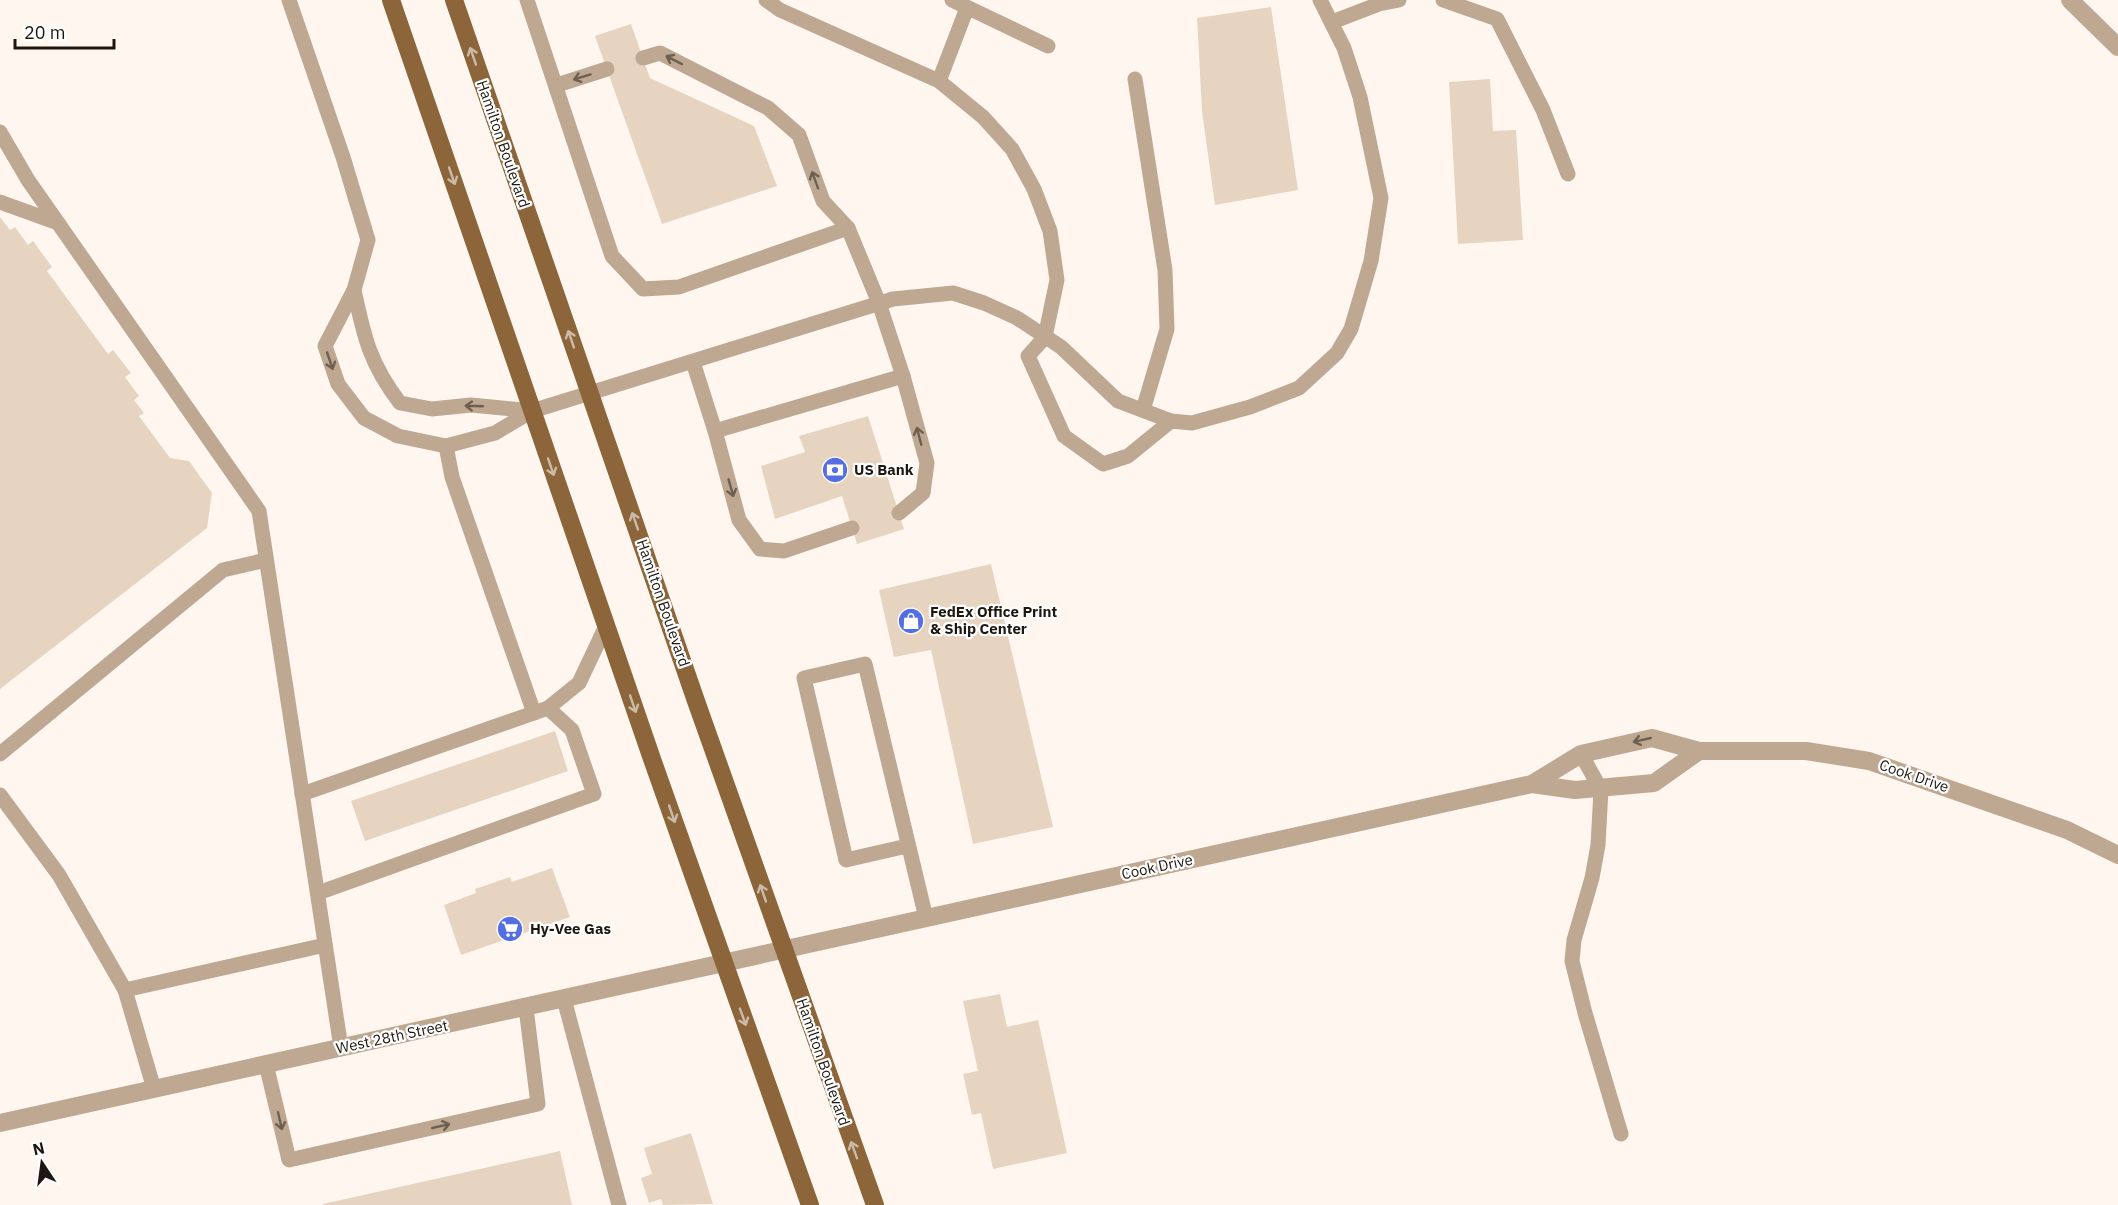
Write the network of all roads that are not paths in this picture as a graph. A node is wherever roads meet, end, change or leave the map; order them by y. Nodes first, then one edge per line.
1 (289, 0) edge
2 (391, 0) edge
3 (454, 0) edge
4 (527, 0) edge
5 (766, 0) edge
6 (952, 0) edge
7 (1320, 0) edge
8 (1399, 0) edge
9 (1443, 0) edge
10 (2070, 0) edge
11 (783, 5) edge
12 (967, 8) junction
13 (1332, 22) junction
14 (1048, 46) dead end
15 (2118, 47) edge
16 (643, 58) dead end
17 (607, 69) dead end
18 (1135, 79) dead end
19 (939, 81) junction
20 (557, 85) junction
21 (0, 132) edge
22 (1568, 174) dead end
23 (0, 202) edge
24 (58, 223) junction
25 (848, 228) junction
26 (354, 290) junction
27 (879, 303) junction
28 (1045, 337) junction
29 (693, 362) junction
30 (903, 376) junction
31 (590, 395) junction
32 (1143, 410) junction
33 (532, 411) junction
34 (1171, 421) junction
35 (715, 431) junction
36 (446, 446) junction
37 (899, 513) dead end
38 (852, 528) dead end
39 (267, 560) junction
40 (606, 626) junction
41 (541, 710) junction
42 (1699, 751) junction
43 (0, 754) edge
44 (1581, 754) junction
45 (1532, 784) junction
46 (1601, 790) junction
47 (302, 794) junction
48 (0, 795) edge
49 (907, 846) junction
50 (2118, 855) edge
51 (318, 893) junction
52 (926, 918) junction
53 (326, 945) junction
54 (783, 948) junction
55 (723, 962) junction
56 (125, 990) junction
57 (564, 999) junction
58 (526, 1008) junction
59 (341, 1048) junction
60 (266, 1064) junction
61 (154, 1089) junction
62 (0, 1124) edge
63 (1621, 1134) dead end
64 (619, 1205) edge
65 (810, 1205) edge
66 (875, 1205) edge

1 - 26 lane
2 -> 33 main road
31 -> 3 main road, Hamilton Boulevard
4 - 20 lane
5 - 11 lane
6 - 12 lane
7 - 13 lane
8 - 13 lane
9 - 22 lane
10 - 15 street
11 - 19 lane
12 - 14 lane
12 - 19 lane
13 - 34 lane
25 -> 16 lane
17 -> 20 lane
18 - 32 lane
19 - 28 lane
20 - 25 lane
21 - 24 lane
23 - 24 lane
24 - 39 lane
25 - 27 lane
33 -> 26 lane
26 -> 36 lane
27 - 28 lane
27 - 29 lane
27 - 30 lane
28 - 32 lane
28 - 34 lane
29 - 31 lane
29 - 35 lane
30 - 35 lane
37 -> 30 lane
31 - 33 lane
54 -> 31 main road, Hamilton Boulevard
32 - 34 lane
33 - 36 lane
33 -> 40 main road
35 -> 38 lane
36 - 41 lane
39 - 43 lane
39 - 47 lane
40 - 41 lane
40 -> 55 main road
41 - 47 lane
41 - 51 lane
42 -> 44 street, Cook Drive
42 - 46 street, Cook Drive
42 - 50 street, Cook Drive
44 - 45 street, Cook Drive
44 - 46 lane
45 - 46 street, Cook Drive
45 - 52 street, Cook Drive
46 - 63 lane
47 - 51 lane
48 - 56 lane
49 - 49 lane
49 - 52 lane
51 - 53 lane
52 - 54 street, Cook Drive
53 - 56 lane
53 - 59 lane
54 - 55 street, West 28th Street
66 -> 54 main road, Hamilton Boulevard
55 - 57 street, West 28th Street
55 -> 65 main road
56 - 61 lane
57 - 58 street, West 28th Street
57 - 64 lane
58 - 59 street, West 28th Street
60 -> 58 lane
59 - 60 street, West 28th Street
60 - 61 street, West 28th Street
61 - 62 street, West 28th Street

